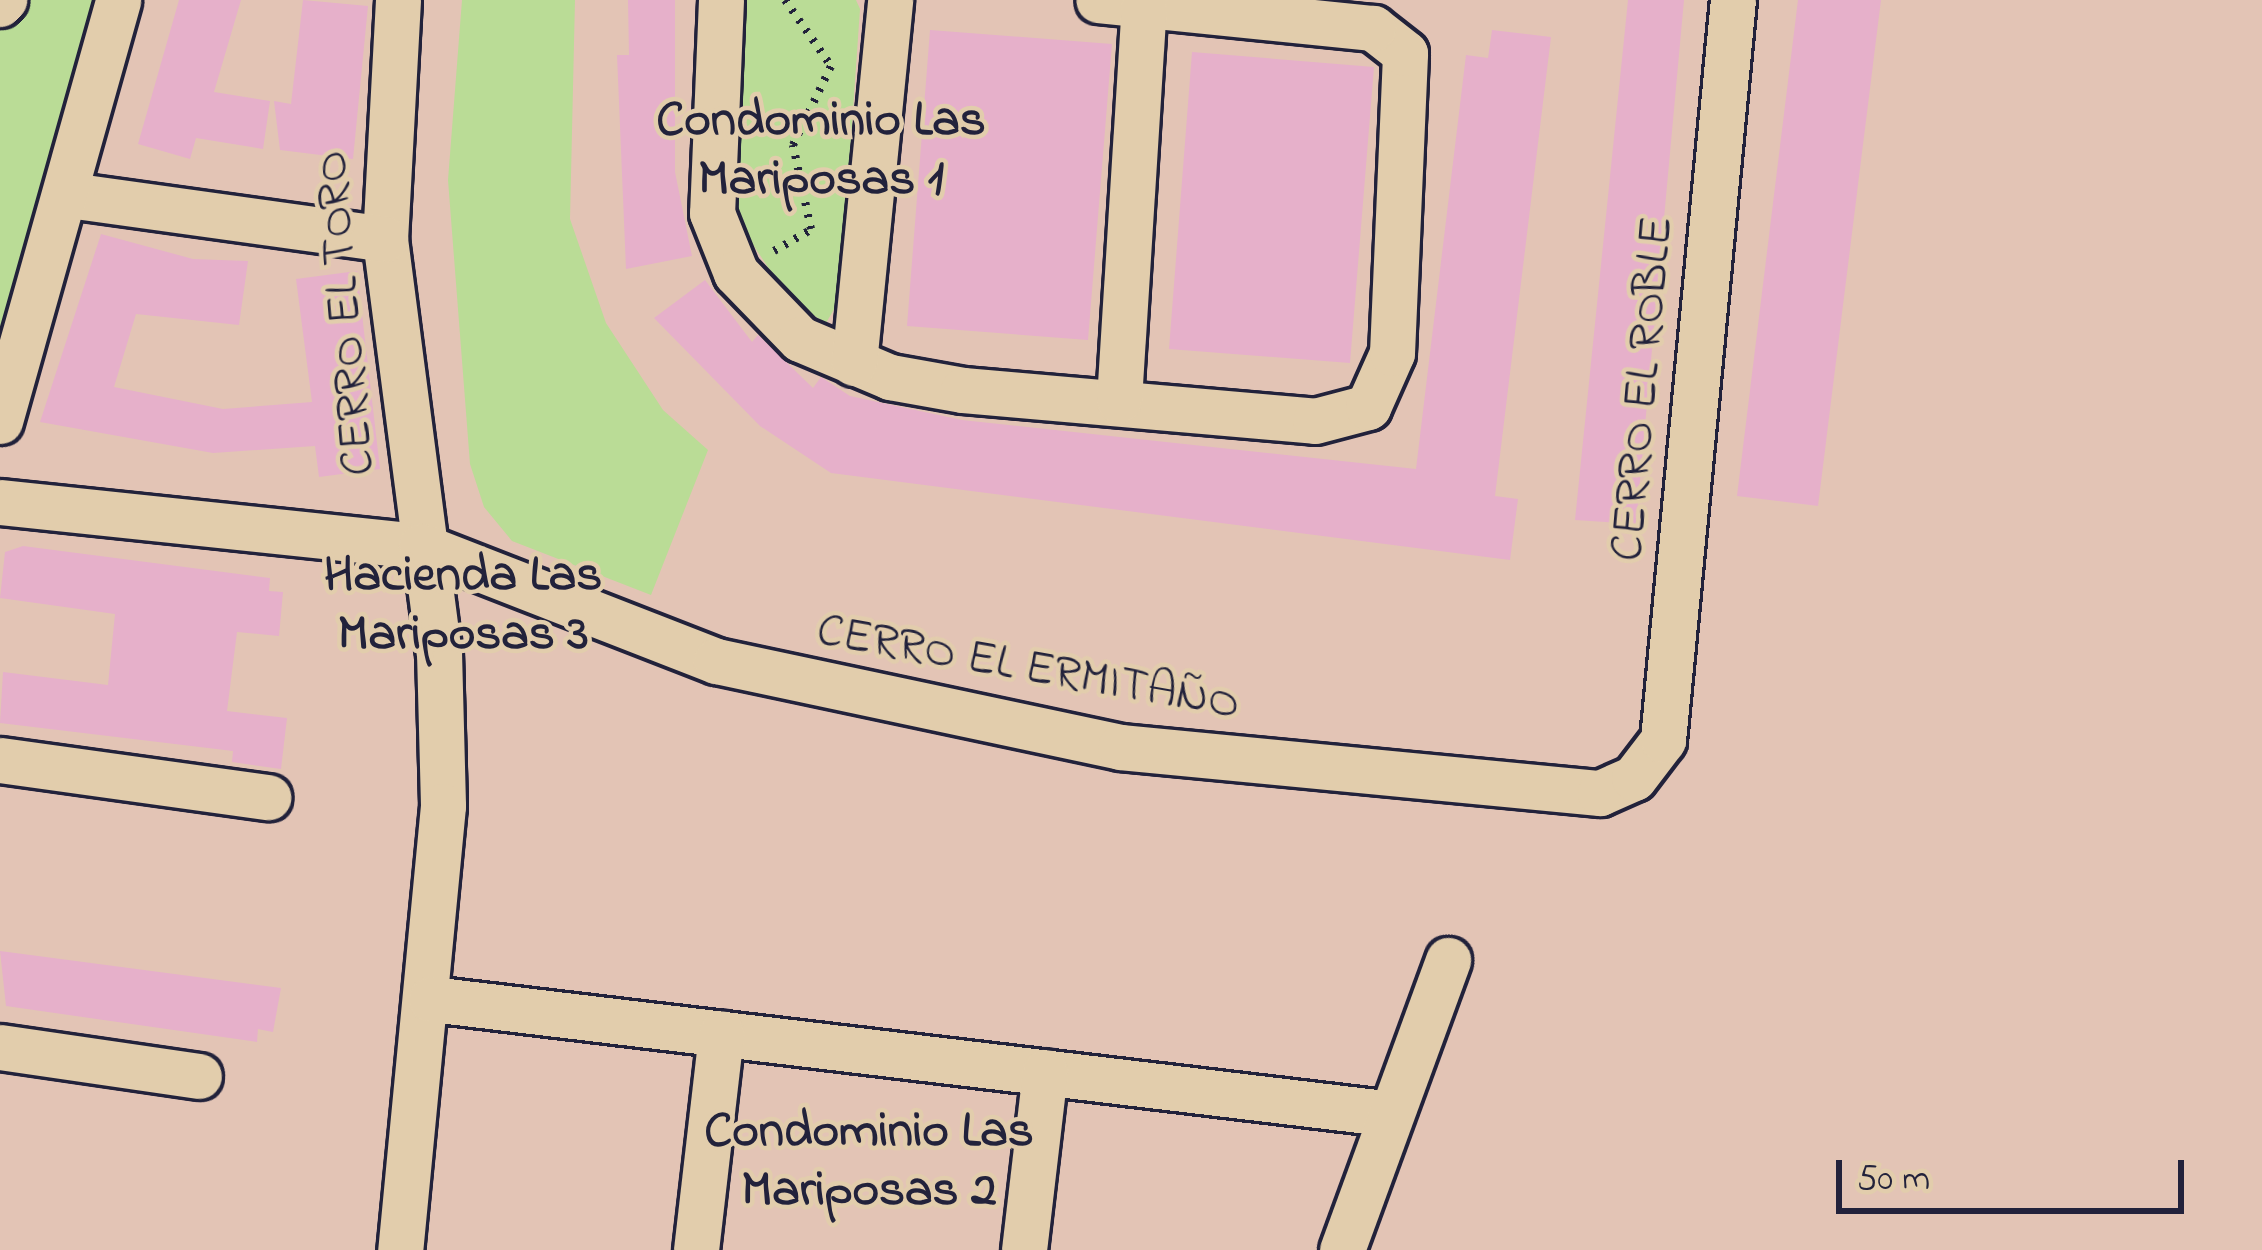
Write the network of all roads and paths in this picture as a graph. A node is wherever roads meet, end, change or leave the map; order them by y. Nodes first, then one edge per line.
1 (118, 0) edge
2 (398, 0) edge
3 (721, 0) edge
4 (785, 0) edge
5 (890, 0) edge
6 (1098, 0) edge
7 (1733, 0) edge
8 (1144, 5) junction
9 (831, 66) junction
10 (881, 90) junction
11 (69, 195) junction
12 (811, 229) junction
13 (868, 230) junction
14 (385, 239) junction
15 (746, 287) junction
16 (854, 363) junction
17 (1119, 400) junction
18 (0, 421) edge
19 (0, 502) edge
20 (421, 547) junction
21 (0, 760) edge
22 (1634, 778) joint
23 (268, 797) dead end
24 (1448, 960) dead end
25 (431, 999) junction
26 (721, 1033) junction
27 (0, 1047) edge
28 (1045, 1072) junction
29 (199, 1076) dead end
30 (1384, 1114) junction
31 (400, 1250) edge
32 (696, 1250) edge
33 (1024, 1250) edge
34 (1342, 1250) edge

1 - 11 street
2 - 14 street, CERRO EL TORO
3 - 15 street
4 - 9 path
5 - 10 street
6 - 8 street
7 - 22 street, CERRO EL ROBLE
8 - 17 street
8 - 17 street
9 - 10 path
9 - 12 path
10 - 13 street
11 - 14 street
11 - 18 street
12 - 13 path
12 - 15 path
13 - 16 street
14 - 20 street, CERRO EL TORO
15 - 16 street
16 - 17 street
19 - 20 street, CERRO EL ERMITAÑO
20 - 22 street, CERRO EL ERMITAÑO
20 - 25 street
21 - 23 street
24 - 30 street
25 - 26 street
25 - 31 street
26 - 28 street
26 - 32 street
27 - 29 street
28 - 30 street
28 - 33 street
30 - 34 street

